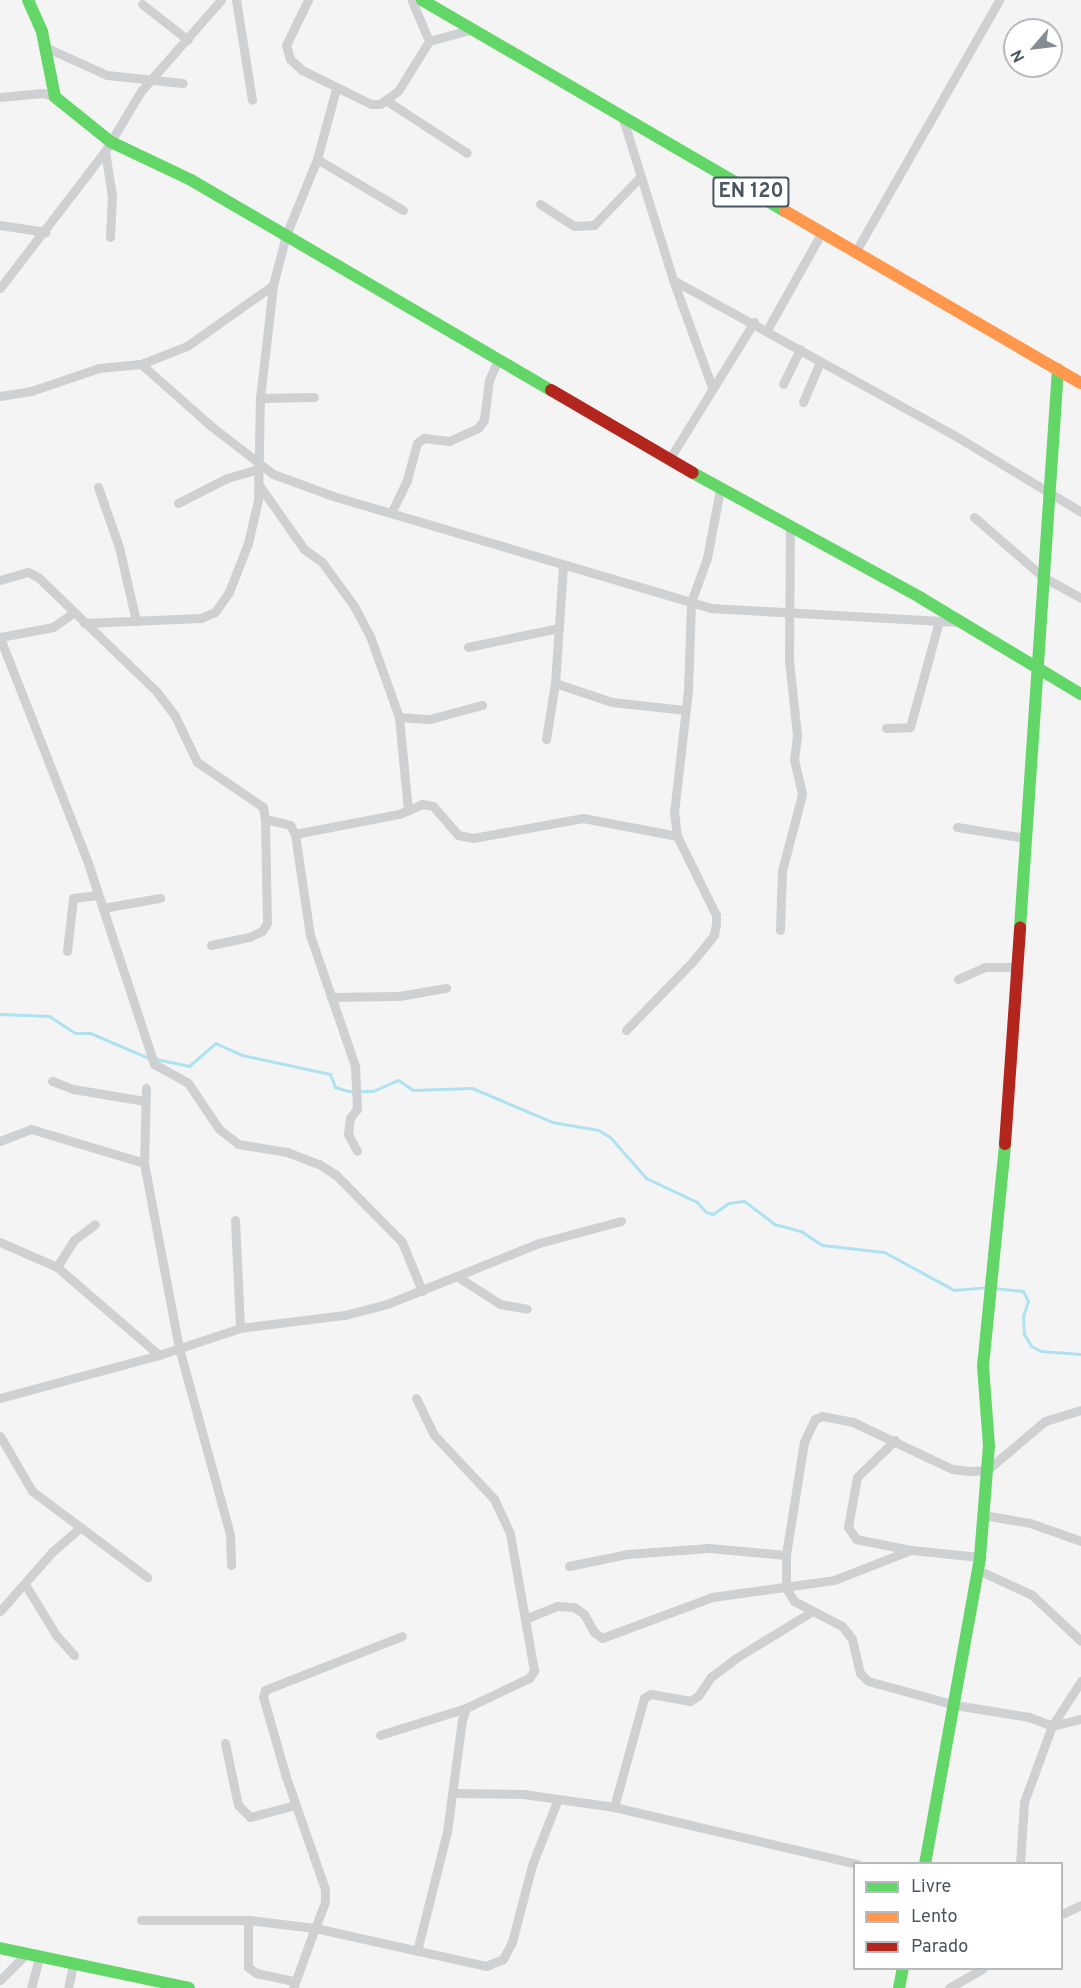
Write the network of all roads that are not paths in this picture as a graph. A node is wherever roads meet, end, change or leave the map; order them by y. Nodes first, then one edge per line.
1 (28, 0) edge
2 (220, 0) edge
3 (236, 0) edge
4 (308, 0) edge
5 (411, 0) edge
6 (999, 0) edge
7 (425, 1) edge
8 (142, 4) dead end
9 (473, 29) junction
10 (188, 40) junction
11 (429, 41) junction
12 (45, 47) junction
13 (152, 81) junction
14 (183, 83) dead end
15 (336, 89) junction
16 (0, 97) edge
17 (55, 97) junction
18 (252, 100) dead end
19 (387, 101) junction
20 (623, 119) junction
21 (108, 147) junction
22 (467, 153) dead end
23 (317, 159) junction
24 (639, 178) junction
25 (540, 204) dead end
26 (403, 210) dead end
27 (0, 225) edge
28 (45, 232) junction
29 (822, 232) junction
30 (286, 235) junction
31 (110, 237) dead end
32 (856, 251) junction
33 (673, 280) junction
34 (273, 285) junction
35 (0, 288) edge
36 (754, 322) junction
37 (767, 330) junction
38 (800, 349) junction
39 (499, 358) junction
40 (820, 362) junction
41 (141, 364) junction
42 (1058, 369) junction
43 (1081, 383) edge
44 (783, 384) dead end
45 (712, 387) junction
46 (0, 396) edge
47 (314, 397) dead end
48 (260, 398) junction
49 (803, 402) dead end
50 (670, 458) junction
51 (258, 466) junction
52 (259, 485) junction
53 (98, 487) dead end
54 (720, 489) junction
55 (1051, 494) junction
56 (178, 503) dead end
57 (392, 511) junction
58 (1081, 512) edge
59 (974, 517) dead end
60 (790, 526) junction
61 (563, 566) junction
62 (1043, 577) junction
63 (0, 579) edge
64 (1081, 598) edge
65 (691, 602) junction
66 (73, 613) junction
67 (790, 615) junction
68 (136, 621) junction
69 (939, 621) junction
70 (961, 622) junction
71 (84, 623) junction
72 (558, 628) junction
73 (0, 638) edge
74 (468, 647) dead end
75 (1038, 670) junction
76 (555, 683) junction
77 (1081, 694) edge
78 (482, 705) dead end
79 (684, 710) junction
80 (399, 717) junction
81 (886, 728) dead end
82 (546, 739) dead end
83 (408, 811) junction
84 (266, 819) junction
85 (957, 827) dead end
86 (296, 834) junction
87 (677, 836) junction
88 (1026, 838) junction
89 (98, 895) junction
90 (160, 898) dead end
91 (103, 908) junction
92 (780, 930) dead end
93 (211, 945) dead end
94 (67, 951) dead end
95 (1017, 967) junction
96 (958, 979) dead end
97 (446, 988) dead end
98 (331, 997) junction
99 (626, 1030) dead end
100 (52, 1081) dead end
101 (146, 1089) dead end
102 (145, 1101) junction
103 (0, 1141) edge
104 (357, 1151) dead end
105 (144, 1163) junction
106 (235, 1220) dead end
107 (621, 1221) dead end
108 (95, 1224) dead end
109 (0, 1242) edge
110 (57, 1267) junction
111 (458, 1278) junction
112 (422, 1291) junction
113 (527, 1309) dead end
114 (240, 1328) junction
115 (179, 1348) junction
116 (159, 1355) junction
117 (0, 1398) edge
118 (416, 1398) dead end
119 (1081, 1410) edge
120 (0, 1436) edge
121 (895, 1440) junction
122 (987, 1470) junction
123 (983, 1515) junction
124 (81, 1527) junction
125 (1081, 1541) edge
126 (911, 1550) junction
127 (786, 1555) junction
128 (980, 1557) junction
129 (231, 1565) dead end
130 (569, 1566) dead end
131 (978, 1570) junction
132 (147, 1577) dead end
133 (25, 1584) junction
134 (786, 1588) junction
135 (0, 1611) edge
136 (811, 1612) junction
137 (525, 1619) junction
138 (402, 1636) dead end
139 (1081, 1641) edge
140 (74, 1654) dead end
141 (1081, 1681) edge
142 (955, 1705) junction
143 (466, 1708) junction
144 (1081, 1719) edge
145 (1052, 1726) junction
146 (380, 1735) dead end
147 (225, 1743) dead end
148 (453, 1793) junction
149 (558, 1799) junction
150 (295, 1805) junction
151 (614, 1807) junction
152 (853, 1862) edge
153 (925, 1862) edge
154 (1020, 1862) edge
155 (1081, 1905) edge
156 (1063, 1914) edge
157 (141, 1920) dead end
158 (248, 1920) junction
159 (315, 1928) junction
160 (0, 1948) edge
161 (417, 1951) junction
162 (24, 1956) junction
163 (39, 1959) junction
164 (74, 1964) junction
165 (903, 1970) edge
166 (980, 1970) edge
167 (0, 1980) edge
168 (294, 1985) edge
169 (31, 1988) edge
170 (68, 1988) edge
171 (189, 1988) edge
172 (899, 1988) edge
173 (949, 1988) edge

1 - 12 street
2 - 10 street
3 - 18 street
4 - 15 street
5 - 7 street
5 - 11 street
6 - 32 street
7 - 9 street, EN 120
8 - 10 street
9 - 11 street
9 - 20 street, EN 120
10 - 13 street
11 - 19 street
12 - 13 street
12 - 17 street
13 - 14 street
13 - 21 street
15 - 19 street
15 - 23 street
16 - 17 street
17 - 21 street
19 - 22 street
20 - 24 street
20 - 29 street, EN 120
21 - 28 street
21 - 30 street
21 - 31 street
23 - 26 street
23 - 30 street
24 - 25 street
24 - 33 street
27 - 28 street
28 - 35 street
29 - 32 street, EN 120
29 - 37 street
30 - 34 street
30 - 39 street
32 - 42 street, EN 120
33 - 36 street
33 - 45 street
34 - 41 street
34 - 48 street
36 - 37 street
36 - 45 street
37 - 38 street
38 - 40 street
38 - 44 street
39 - 50 street
39 - 57 street
40 - 49 street
40 - 55 street
41 - 46 street
41 - 51 street
42 - 43 street, EN 120
42 - 55 street
45 - 50 street
47 - 48 street
48 - 51 street
50 - 54 street
51 - 52 street
51 - 56 street
51 - 57 street
52 - 68 street
52 - 80 street
53 - 68 street
54 - 60 street
54 - 65 street
55 - 58 street
55 - 62 street
57 - 61 street
59 - 62 street
60 - 67 street
60 - 70 street
61 - 65 street
61 - 72 street
62 - 64 street
62 - 75 street
63 - 66 street
65 - 67 street
65 - 79 street
66 - 71 street
66 - 73 street
67 - 69 street
67 - 92 street
68 - 71 street
69 - 70 street
69 - 81 street
70 - 75 street
71 - 84 street
72 - 74 street
72 - 76 street
73 - 89 street
75 - 77 street
75 - 88 street
76 - 79 street
76 - 82 street
78 - 80 street
79 - 87 street
80 - 83 street
83 - 86 street
83 - 87 street
84 - 86 street
84 - 93 street
85 - 88 street
86 - 98 street
87 - 99 street
88 - 95 street
89 - 91 street
89 - 94 street
90 - 91 street
91 - 112 street
95 - 96 street
95 - 122 street
97 - 98 street
98 - 104 street
100 - 102 street
101 - 102 street
102 - 105 street
103 - 105 street
105 - 115 street
106 - 114 street
107 - 111 street
108 - 110 street
109 - 110 street
110 - 116 street
111 - 112 street
111 - 113 street
112 - 114 street
114 - 115 street
115 - 116 street
115 - 129 street
116 - 117 street
118 - 137 street
119 - 122 street
120 - 124 street
121 - 122 street
121 - 126 street
121 - 127 street
122 - 123 street
123 - 125 street
123 - 128 street
124 - 132 street
124 - 133 street
126 - 128 street
126 - 134 street
127 - 130 street
127 - 134 street
128 - 131 street
131 - 139 street
131 - 142 street
133 - 135 street
133 - 140 street
134 - 136 street
134 - 137 street
136 - 142 street
136 - 151 street
137 - 143 street
138 - 150 street
141 - 145 street
142 - 145 street
142 - 153 street
143 - 146 street
143 - 148 street
144 - 145 street
145 - 154 street
147 - 150 street
148 - 149 street
148 - 161 street
149 - 151 street
149 - 161 street
150 - 159 street
151 - 152 street
155 - 156 street
157 - 158 street
158 - 159 street
158 - 168 street
159 - 161 street
159 - 168 street
160 - 162 street
162 - 163 street
162 - 167 street
163 - 164 street
163 - 169 street
164 - 170 street
164 - 171 street
165 - 172 street
166 - 173 street

